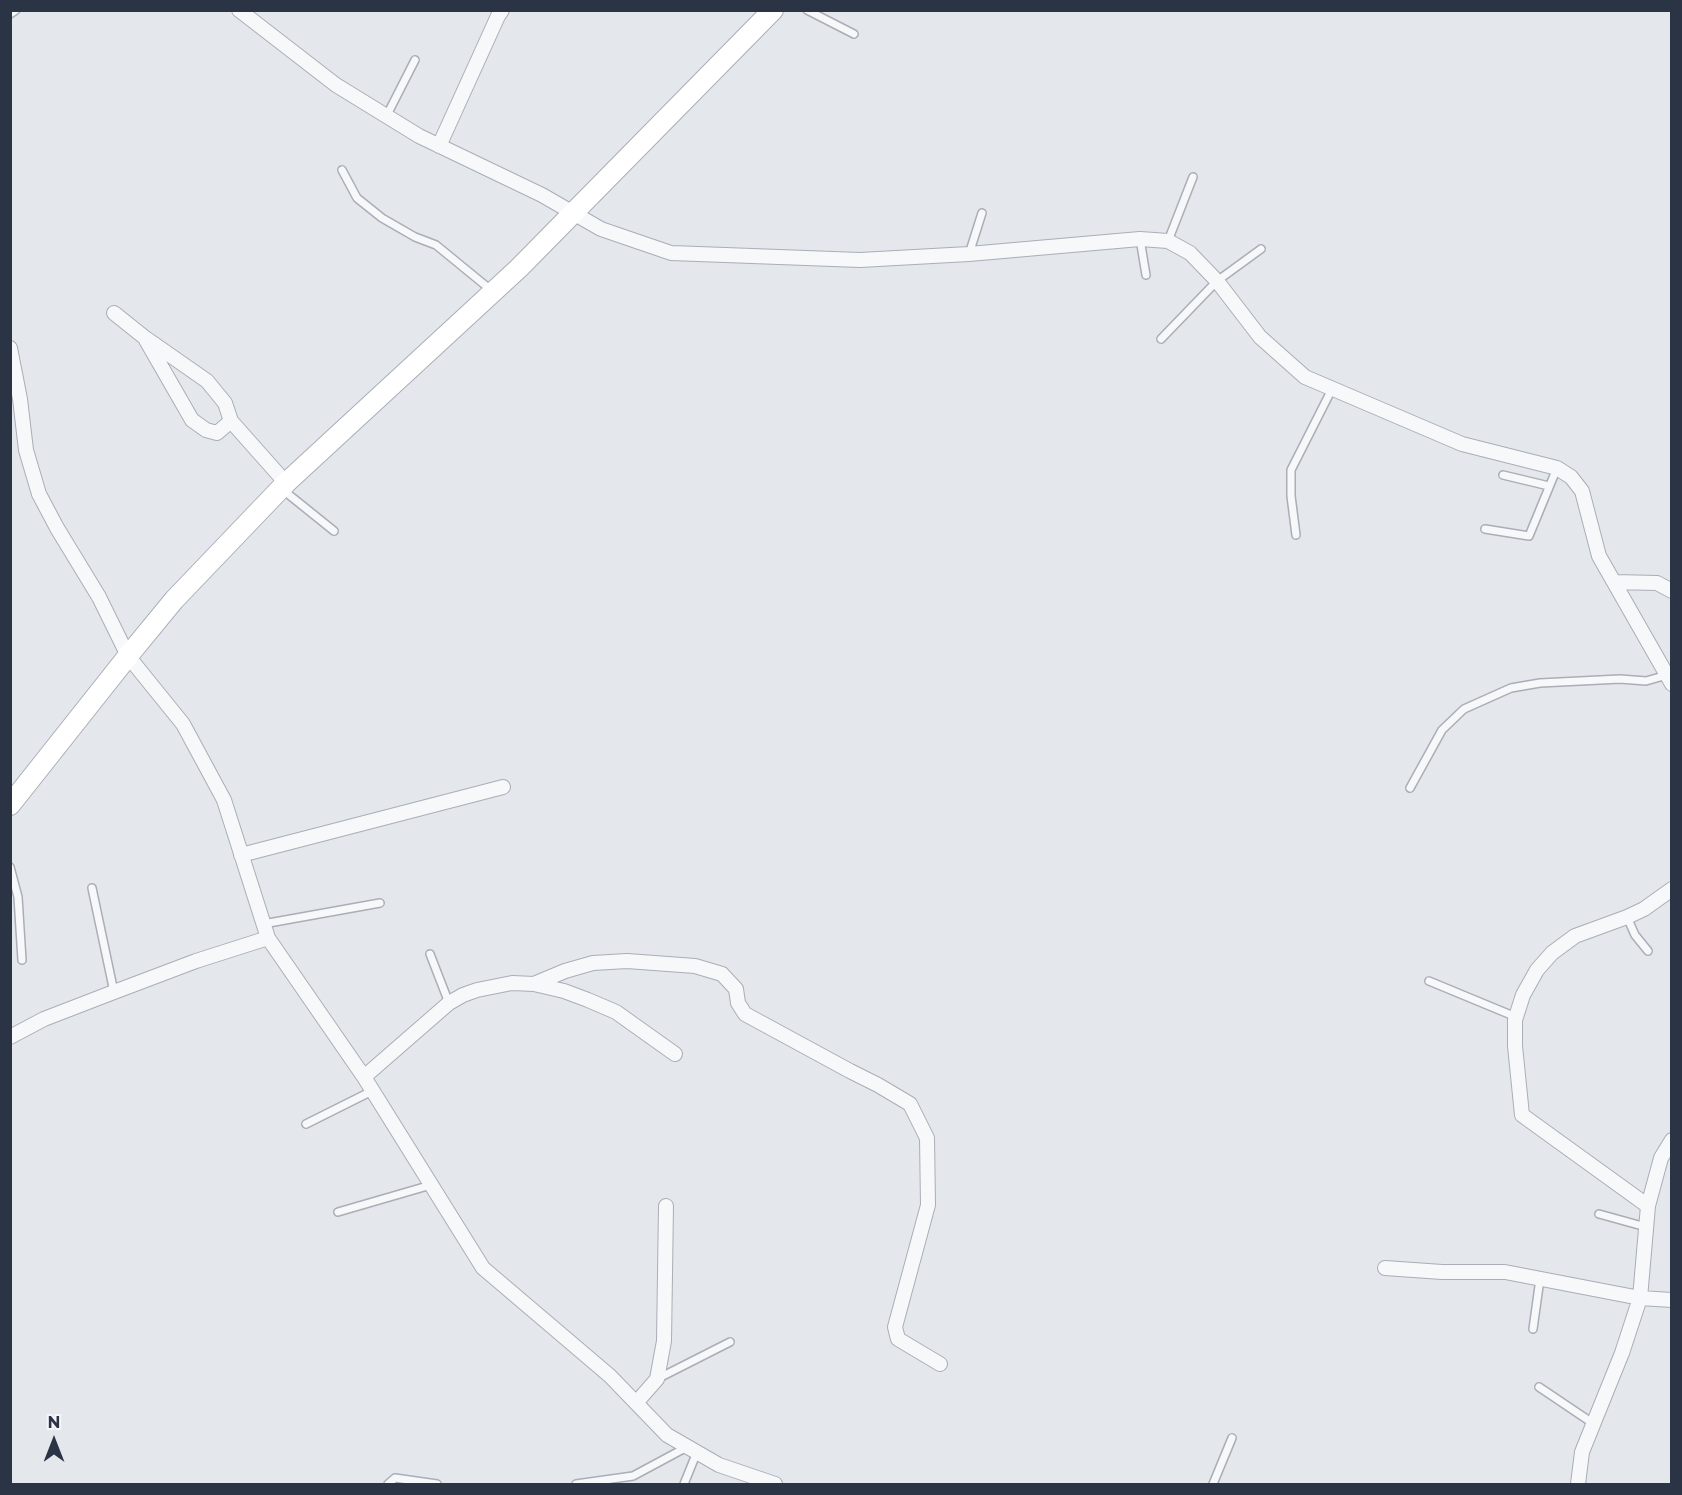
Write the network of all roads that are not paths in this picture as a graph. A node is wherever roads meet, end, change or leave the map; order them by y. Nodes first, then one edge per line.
1 (16, 10) edge
2 (239, 10) edge
3 (773, 10) edge
4 (807, 10) edge
5 (495, 12) edge
6 (10, 14) edge
7 (854, 34) dead end
8 (415, 60) dead end
9 (387, 115) junction
10 (440, 146) junction
11 (342, 170) dead end
12 (1193, 177) dead end
13 (572, 213) junction
14 (982, 213) dead end
15 (1140, 239) junction
16 (1168, 241) junction
17 (1261, 249) dead end
18 (969, 254) junction
19 (1146, 275) dead end
20 (1217, 280) junction
21 (493, 292) junction
22 (114, 313) dead end
23 (144, 337) junction
24 (1161, 339) dead end
25 (10, 348) edge
26 (1332, 389) junction
27 (231, 422) junction
28 (1557, 468) junction
29 (1503, 475) dead end
30 (284, 486) junction
31 (1549, 486) junction
32 (1485, 529) dead end
33 (334, 531) dead end
34 (1296, 535) dead end
35 (1614, 582) junction
36 (1671, 591) edge
37 (128, 656) junction
38 (1669, 680) edge
39 (503, 787) dead end
40 (1410, 788) dead end
41 (10, 805) edge
42 (241, 855) junction
43 (10, 867) edge
44 (92, 888) dead end
45 (1671, 889) edge
46 (380, 903) dead end
47 (1627, 917) junction
48 (263, 924) junction
49 (267, 938) junction
50 (1648, 951) dead end
51 (430, 954) dead end
52 (22, 960) dead end
53 (1429, 981) dead end
54 (534, 984) junction
55 (114, 992) junction
56 (449, 1003) junction
57 (1516, 1017) junction
58 (10, 1037) edge
59 (675, 1054) dead end
60 (364, 1077) junction
61 (372, 1091) junction
62 (306, 1124) dead end
63 (1671, 1140) edge
64 (431, 1185) junction
65 (666, 1206) dead end
66 (1648, 1206) junction
67 (338, 1212) dead end
68 (1599, 1214) dead end
69 (1646, 1227) junction
70 (1385, 1268) dead end
71 (1540, 1279) junction
72 (1640, 1298) junction
73 (1671, 1300) edge
74 (1533, 1329) dead end
75 (730, 1342) dead end
76 (940, 1364) dead end
77 (657, 1379) junction
78 (1539, 1387) dead end
79 (636, 1403) junction
80 (1594, 1424) junction
81 (1232, 1438) dead end
82 (692, 1450) junction
83 (388, 1485) edge
84 (437, 1485) edge
85 (576, 1485) edge
86 (684, 1485) edge
87 (775, 1485) edge
88 (1213, 1485) edge
89 (1578, 1485) edge

1 - 6 lane
2 - 9 street
3 - 13 street
4 - 7 lane
5 - 10 street
8 - 9 lane
9 - 10 street
10 - 13 street
11 - 21 lane
12 - 16 lane
13 - 18 street
13 - 21 street
14 - 18 lane
15 - 16 street
15 - 18 street
15 - 19 lane
16 - 20 street
17 - 20 lane
20 - 24 lane
20 - 26 street
21 - 30 street
22 - 23 street
23 - 27 street
23 - 27 street
25 - 37 street
26 - 28 street
26 - 34 lane
27 - 30 street
28 - 31 lane
28 - 35 street
29 - 31 lane
30 - 33 lane
30 - 37 street
31 - 32 lane
35 - 36 street
35 - 38 street
37 - 41 street
37 - 42 street
38 - 40 lane
39 - 42 street
42 - 48 street
43 - 52 lane
44 - 55 lane
45 - 47 street
46 - 48 lane
47 - 50 lane
47 - 57 street
48 - 49 street
49 - 55 street
49 - 60 street
51 - 56 lane
53 - 57 lane
54 - 56 street
54 - 59 street
54 - 76 street
55 - 58 street
56 - 60 street
57 - 66 street
60 - 61 street
61 - 62 lane
61 - 64 street
63 - 66 street
64 - 67 lane
64 - 79 street
65 - 77 street
66 - 69 street
68 - 69 lane
69 - 72 street
70 - 71 street
71 - 72 street
71 - 74 lane
72 - 73 street
72 - 80 street
75 - 77 lane
77 - 79 street
78 - 80 lane
79 - 82 street
80 - 89 street
81 - 88 lane
82 - 85 lane
82 - 86 lane
82 - 87 street
83 - 84 lane

